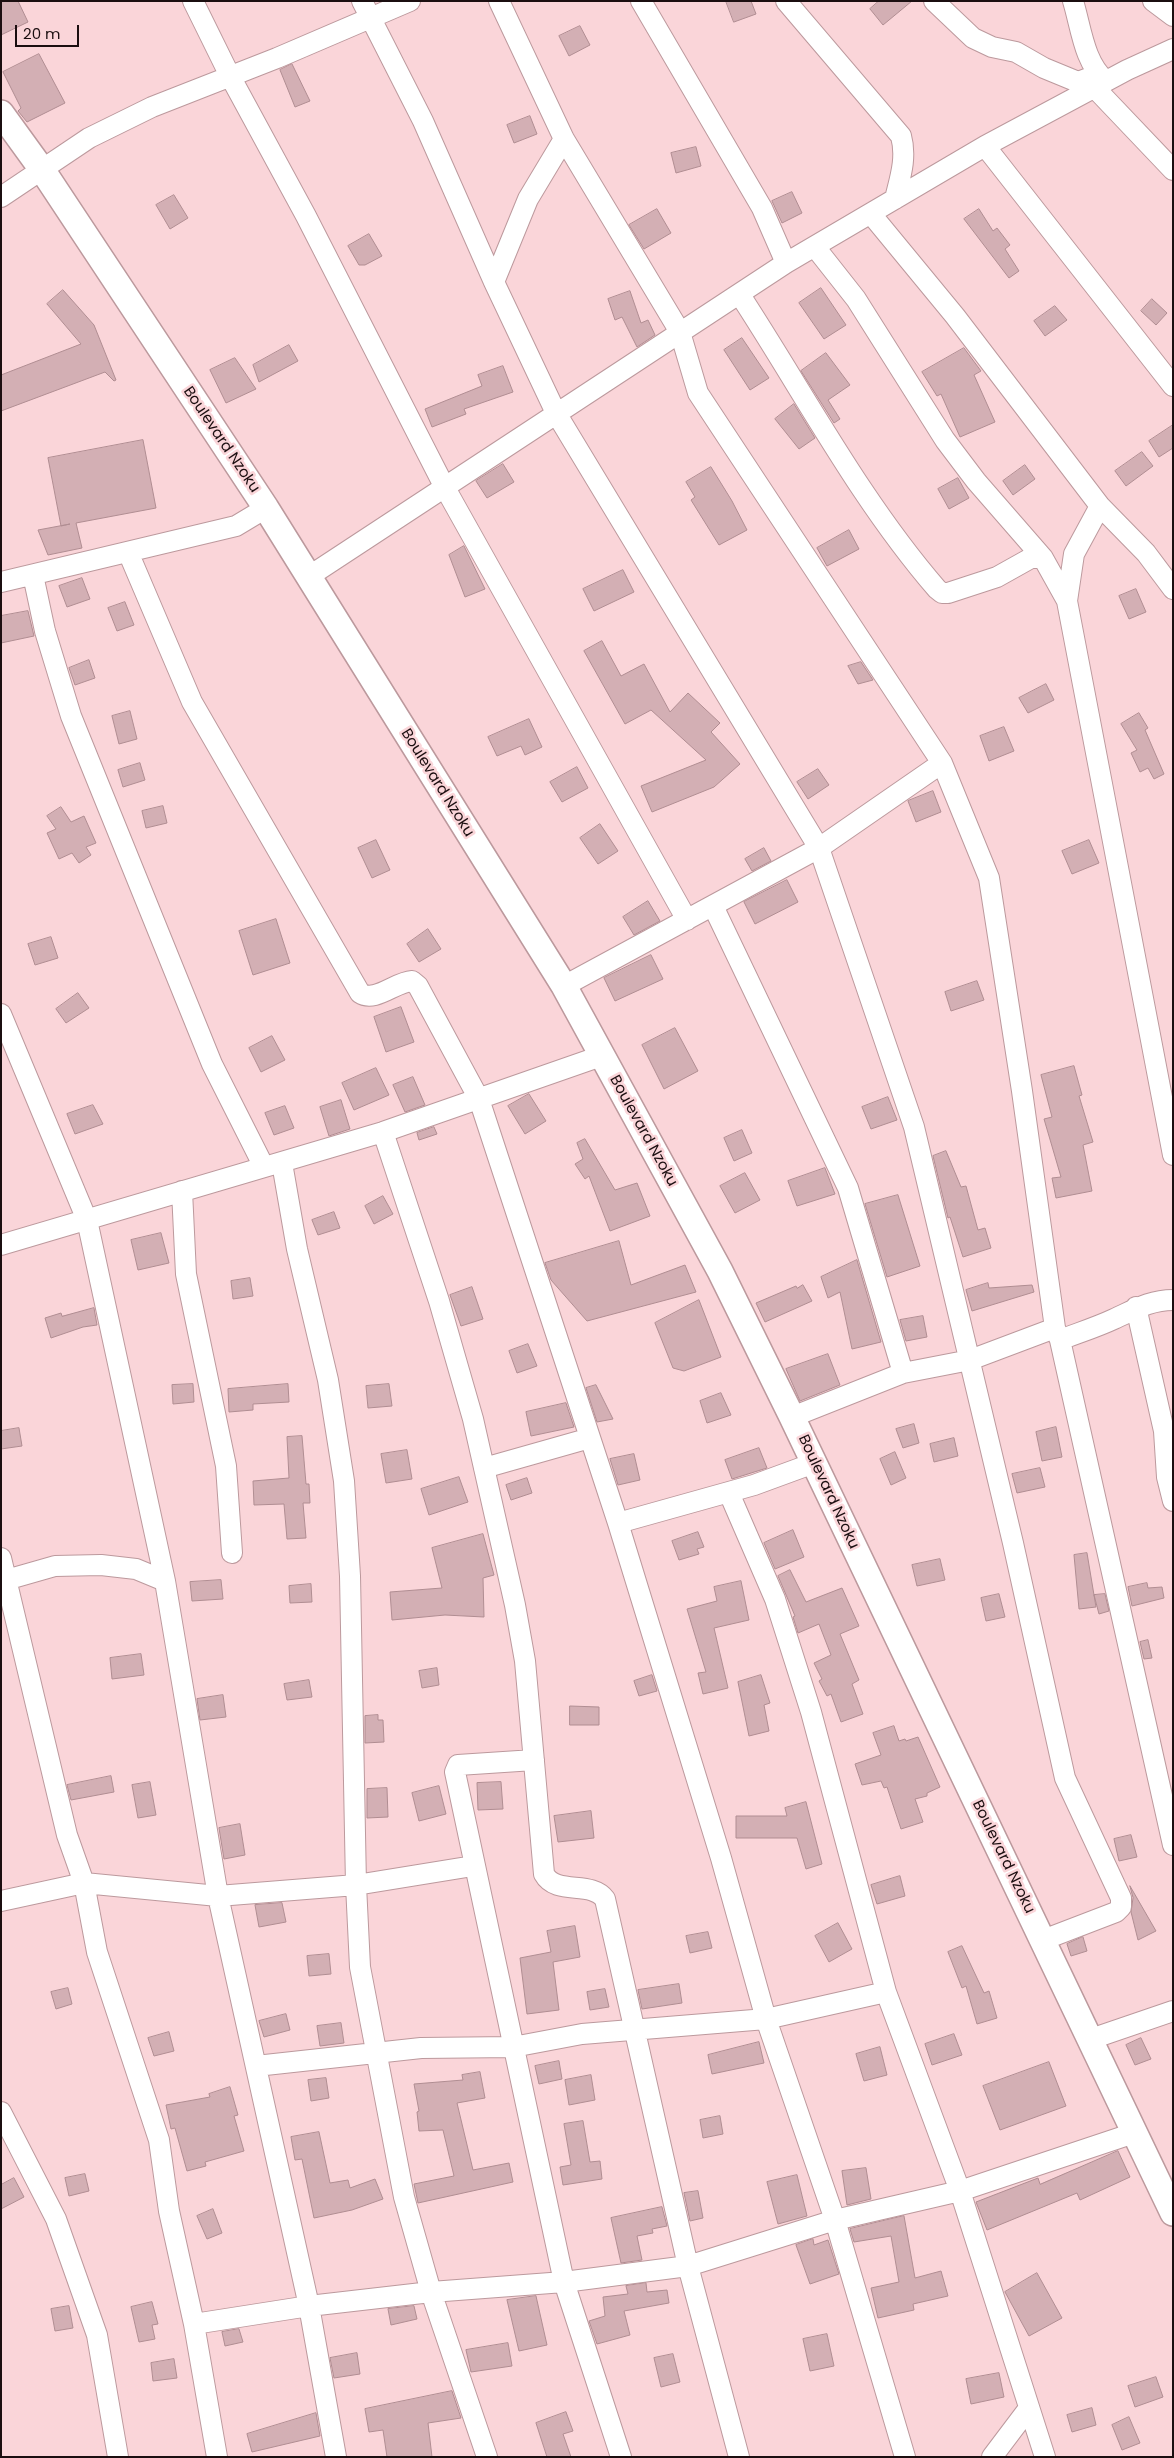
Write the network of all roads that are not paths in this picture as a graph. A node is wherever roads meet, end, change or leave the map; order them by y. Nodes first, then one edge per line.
1 (194, 1) edge
2 (410, 1) edge
3 (499, 1) edge
4 (641, 1) edge
5 (786, 1) edge
6 (934, 1) edge
7 (1073, 1) edge
8 (1153, 1) edge
9 (367, 10) edge
10 (1173, 16) edge
11 (1173, 49) edge
12 (230, 76) junction
13 (1100, 81) junction
14 (1, 113) edge
15 (564, 139) junction
16 (985, 146) junction
17 (1173, 170) edge
18 (42, 171) junction
19 (1, 197) edge
20 (895, 200) junction
21 (871, 214) junction
22 (815, 248) junction
23 (786, 263) junction
24 (494, 282) junction
25 (740, 295) junction
26 (680, 332) junction
27 (1173, 386) edge
28 (556, 413) junction
29 (444, 486) junction
30 (1100, 506) junction
31 (266, 508) junction
32 (128, 552) junction
33 (1043, 558) junction
34 (33, 574) junction
35 (308, 577) junction
36 (1, 582) edge
37 (1173, 589) edge
38 (1067, 600) junction
39 (942, 764) junction
40 (819, 848) junction
41 (713, 906) junction
42 (687, 920) junction
43 (564, 986) junction
44 (1, 1014) edge
45 (601, 1056) junction
46 (479, 1099) junction
47 (383, 1132) junction
48 (1171, 1133) edge
49 (1173, 1155) edge
50 (273, 1165) junction
51 (182, 1191) junction
52 (87, 1220) junction
53 (1, 1245) edge
54 (1173, 1300) edge
55 (1136, 1307) junction
56 (1057, 1334) junction
57 (970, 1360) junction
58 (903, 1373) junction
59 (792, 1417) junction
60 (590, 1438) junction
61 (814, 1463) junction
62 (484, 1468) junction
63 (729, 1492) junction
64 (1173, 1501) edge
65 (618, 1523) junction
66 (232, 1553) dead end
67 (1, 1558) edge
68 (6, 1580) junction
69 (165, 1582) junction
70 (534, 1760) junction
71 (1173, 1845) edge
72 (473, 1866) junction
73 (84, 1883) junction
74 (356, 1885) junction
75 (218, 1896) junction
76 (1, 1901) edge
77 (1043, 1940) junction
78 (886, 1992) junction
79 (1173, 2011) edge
80 (766, 2018) junction
81 (634, 2030) junction
82 (1091, 2039) junction
83 (513, 2047) junction
84 (378, 2054) junction
85 (256, 2066) junction
86 (1, 2112) edge
87 (1134, 2133) junction
88 (960, 2191) junction
89 (1173, 2213) edge
90 (835, 2220) junction
91 (688, 2266) junction
92 (564, 2282) junction
93 (431, 2292) junction
94 (308, 2306) junction
95 (194, 2324) junction
96 (1029, 2408) junction
97 (118, 2457) edge
98 (217, 2457) edge
99 (336, 2457) edge
100 (487, 2457) edge
101 (622, 2457) edge
102 (739, 2457) edge
103 (905, 2457) edge
104 (992, 2457) edge
105 (1045, 2457) edge

1 - 12 street
2 - 9 street
3 - 15 street
4 - 23 street
5 - 20 street
6 - 13 street
7 - 13 street
8 - 10 street
9 - 12 street
9 - 24 street
11 - 13 street
12 - 18 street
12 - 29 street
13 - 16 street
13 - 17 street
14 - 18 street, Boulevard Nzoku
15 - 24 street
15 - 26 street
16 - 20 street
16 - 27 street
18 - 19 street
18 - 31 street, Boulevard Nzoku
20 - 21 street
21 - 22 street
21 - 30 street
22 - 23 street
22 - 33 street
23 - 25 street
24 - 28 street
25 - 26 street
25 - 33 street
26 - 28 street
26 - 39 street
28 - 29 street
28 - 40 street
29 - 35 street
29 - 42 street
30 - 37 street
30 - 38 street
31 - 32 street
31 - 35 street, Boulevard Nzoku
32 - 34 street
32 - 46 street
33 - 38 street
34 - 36 street
34 - 50 street
35 - 43 street, Boulevard Nzoku
38 - 48 street
39 - 40 street
39 - 56 street
40 - 41 street
40 - 57 street
41 - 42 street
41 - 58 street
42 - 43 street
43 - 45 street, Boulevard Nzoku
44 - 52 street
45 - 46 street
45 - 59 street, Boulevard Nzoku
46 - 47 street
46 - 60 street
47 - 50 street
47 - 62 street
48 - 49 street
50 - 51 street
50 - 74 street
51 - 52 street
51 - 66 street
52 - 53 street
52 - 69 street
54 - 55 street
55 - 56 street
55 - 64 street
56 - 57 street
56 - 71 street
57 - 58 street
57 - 77 street
58 - 59 street
59 - 61 street, Boulevard Nzoku
60 - 62 street
60 - 65 street
61 - 63 street
61 - 77 street, Boulevard Nzoku
62 - 70 street
63 - 65 street
63 - 78 street
65 - 80 street
67 - 68 street
68 - 69 street
68 - 73 street
69 - 75 street
70 - 72 street
70 - 81 street
72 - 74 street
72 - 83 street
73 - 75 street
73 - 76 street
73 - 95 street
74 - 75 street
74 - 84 street
75 - 85 street
77 - 82 street, Boulevard Nzoku
78 - 80 street
78 - 88 street
79 - 82 street
80 - 81 street
80 - 90 street
81 - 83 street
81 - 91 street
82 - 87 street, Boulevard Nzoku
83 - 84 street
83 - 92 street
84 - 85 street
84 - 93 street
85 - 94 street
86 - 97 street
87 - 88 street
87 - 89 street, Boulevard Nzoku
88 - 90 street
88 - 96 street
90 - 91 street
90 - 103 street
91 - 92 street
91 - 102 street
92 - 93 street
92 - 101 street
93 - 94 street
93 - 100 street
94 - 95 street
94 - 99 street
95 - 98 street
96 - 104 street
96 - 105 street

